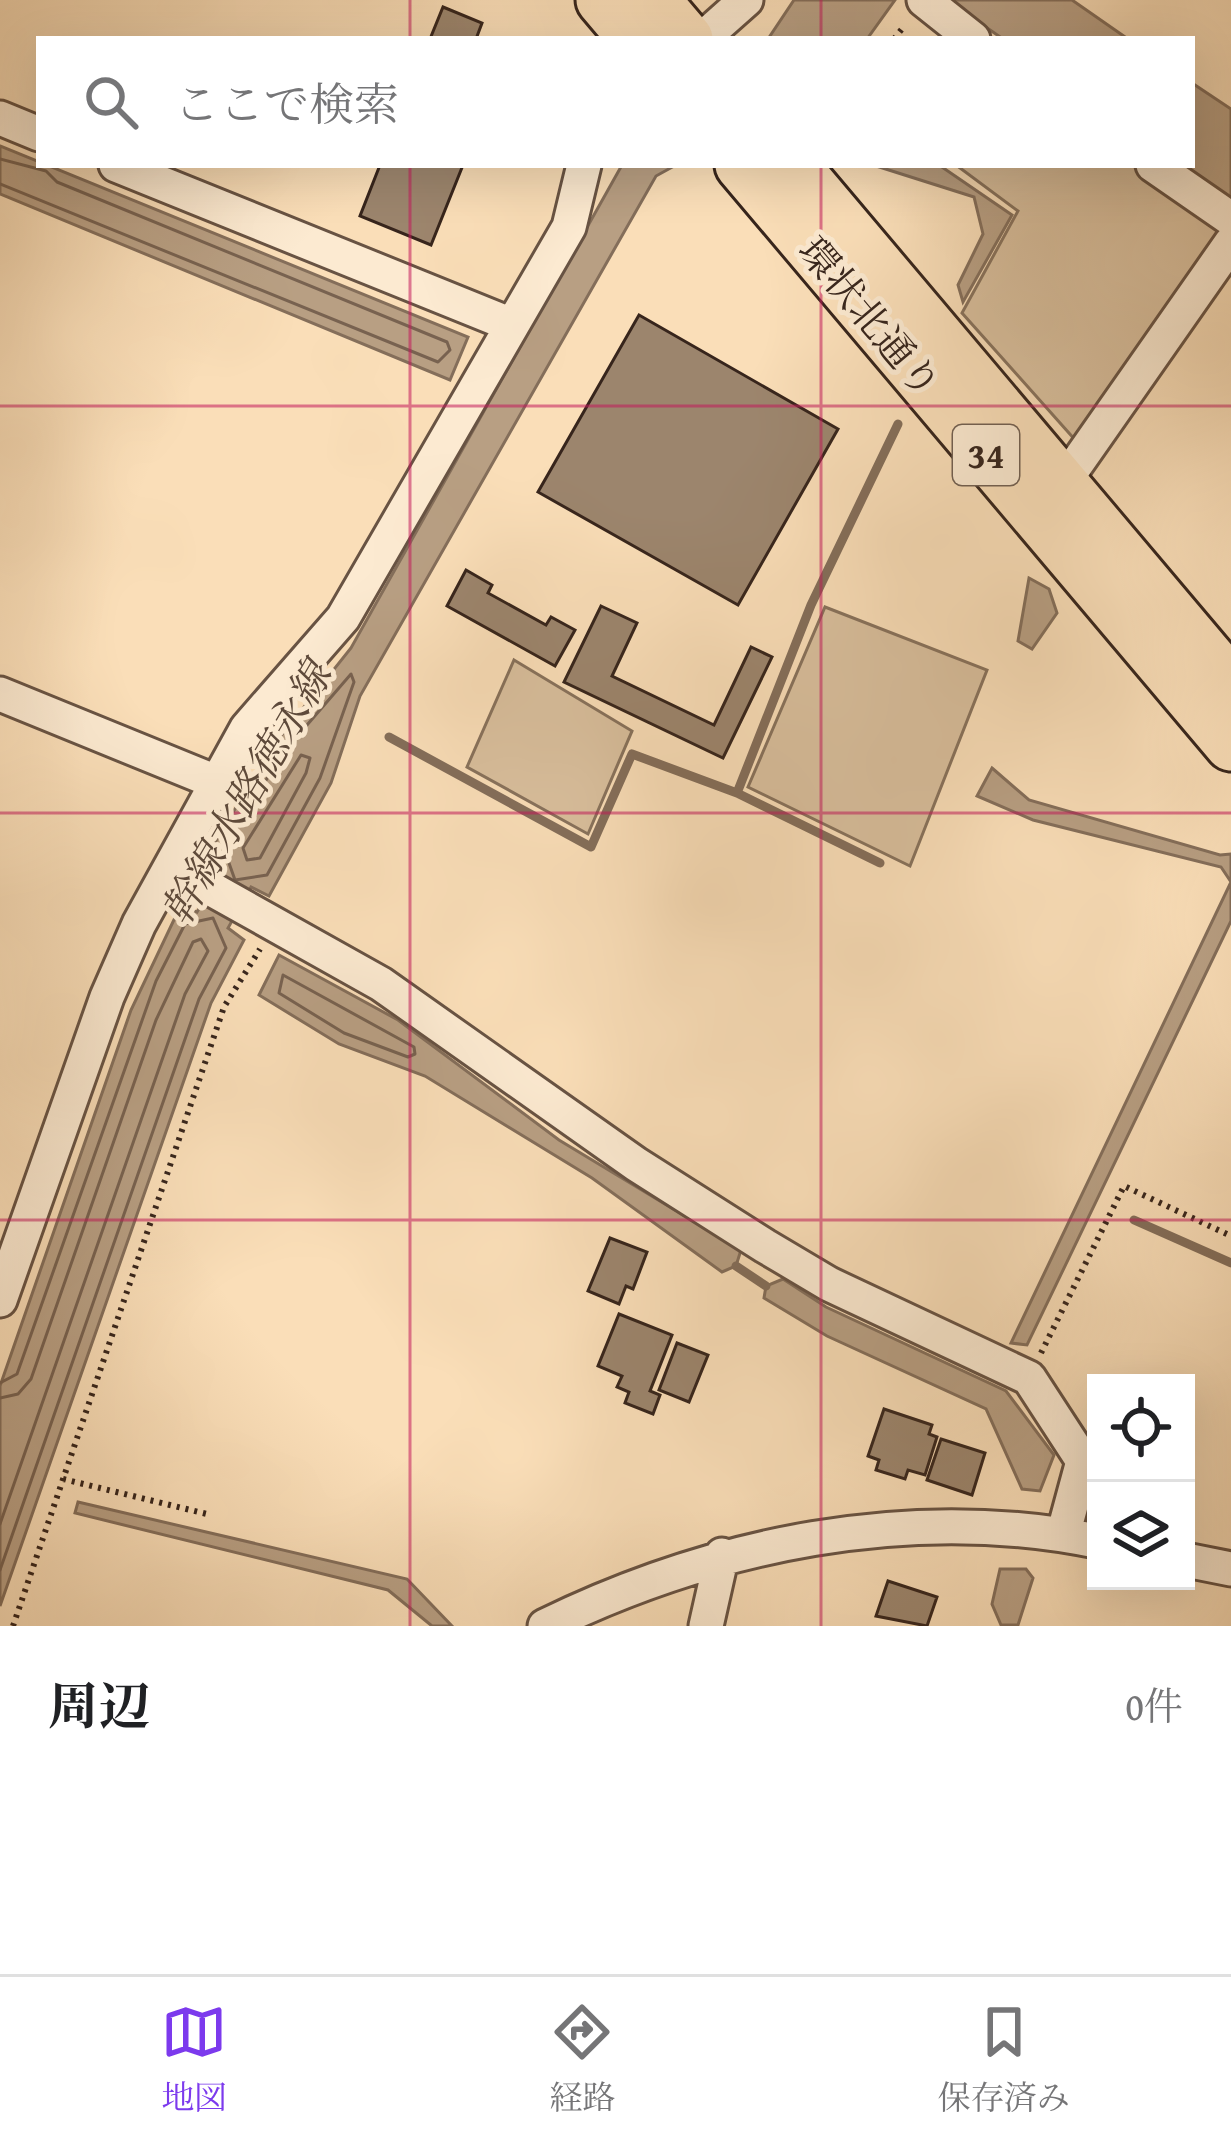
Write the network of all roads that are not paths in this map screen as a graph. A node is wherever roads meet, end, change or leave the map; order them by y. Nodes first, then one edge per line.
1 (602, 0) edge
2 (654, 0) edge
3 (746, 0) edge
4 (924, 0) edge
5 (632, 36) edge
6 (684, 36) edge
7 (705, 36) edge
8 (969, 36) edge
9 (0, 118) edge
10 (36, 133) edge
11 (123, 168) edge
12 (583, 168) edge
13 (744, 168) edge
14 (796, 168) edge
15 (1157, 168) edge
16 (1231, 219) edge
17 (1231, 243) edge
18 (512, 325) junction
19 (1058, 479) junction
20 (1231, 684) edge
21 (0, 694) edge
22 (1231, 745) edge
23 (216, 782) junction
24 (174, 868) junction
25 (0, 1300) edge
26 (1079, 1538) edge
27 (722, 1555) junction
28 (1195, 1562) edge
29 (1231, 1569) edge
30 (545, 1626) edge
31 (706, 1626) edge

1 - 5 highway
2 - 6 highway
3 - 7 street
4 - 8 street
9 - 10 street
11 - 18 street
12 - 18 street
13 - 22 highway, 環状北通り / 34
14 - 19 highway, 環状北通り / 34
15 - 16 street
17 - 19 street
18 - 23 street
19 - 20 highway, 環状北通り / 34
21 - 23 street
23 - 24 street
24 - 25 street
24 - 26 street
26 - 27 street
27 - 30 street
27 - 31 street
28 - 29 street

